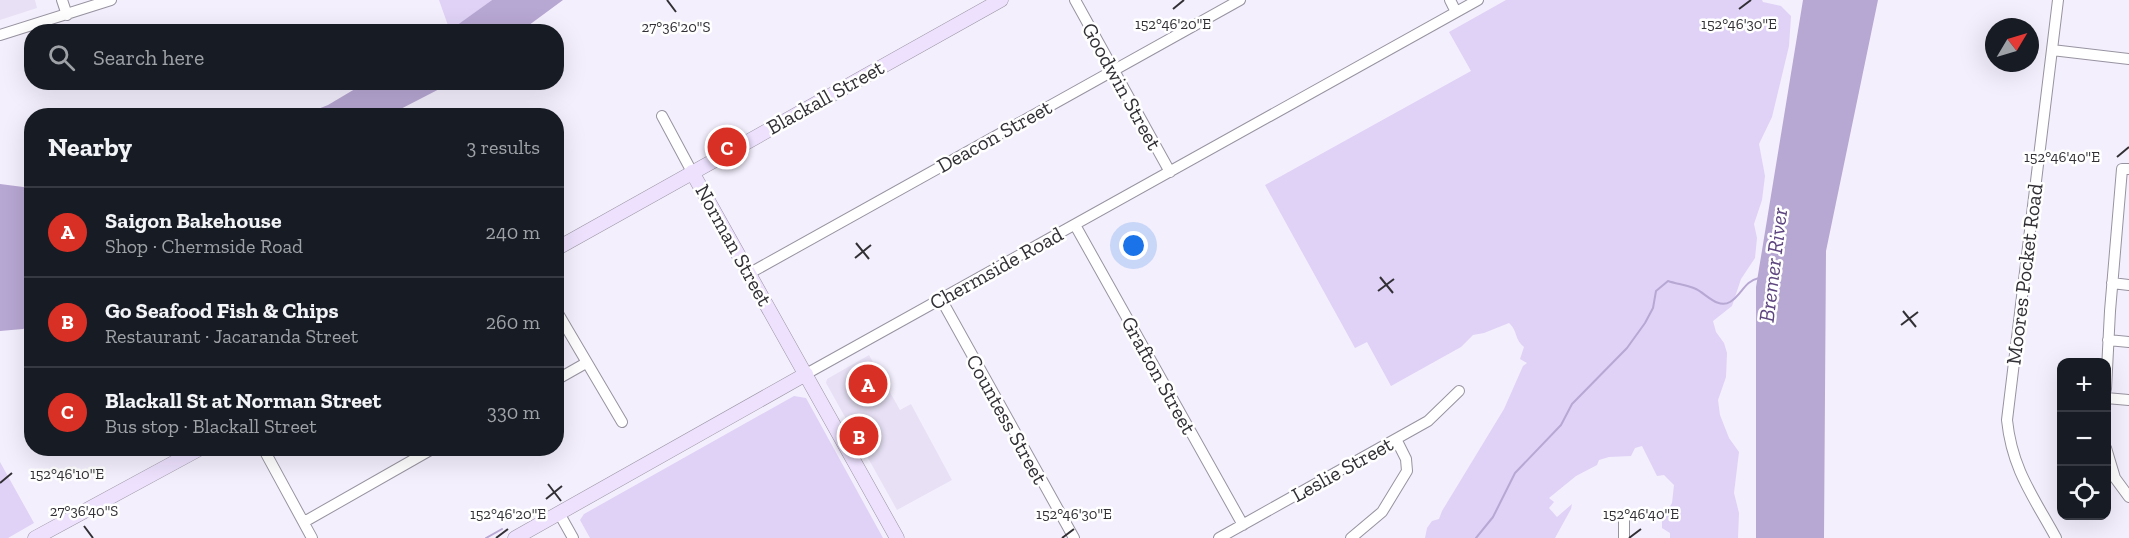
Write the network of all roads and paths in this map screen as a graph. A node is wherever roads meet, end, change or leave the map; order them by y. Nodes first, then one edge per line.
1 (62, 0) edge
2 (111, 0) edge
3 (1001, 0) edge
4 (1075, 0) edge
5 (1240, 0) edge
6 (1450, 0) edge
7 (1478, 0) edge
8 (2058, 0) edge
9 (1456, 12) junction
10 (67, 15) junction
11 (37, 24) edge
12 (24, 28) edge
13 (0, 35) edge
14 (2052, 50) junction
15 (2129, 59) edge
16 (1113, 70) junction
17 (662, 116) dead end
18 (2129, 169) edge
19 (692, 172) junction
20 (1170, 172) junction
21 (1075, 225) junction
22 (2123, 226) edge
23 (564, 244) edge
24 (750, 273) junction
25 (2112, 284) junction
26 (2129, 285) edge
27 (941, 299) junction
28 (564, 324) edge
29 (2108, 340) junction
30 (2129, 342) edge
31 (2107, 358) edge
32 (586, 363) junction
33 (806, 374) junction
34 (564, 375) edge
35 (1459, 391) dead end
36 (2111, 398) edge
37 (2129, 400) edge
38 (622, 422) dead end
39 (1396, 439) junction
40 (186, 456) edge
41 (267, 456) edge
42 (420, 456) edge
43 (2111, 465) edge
44 (2129, 497) edge
45 (559, 513) junction
46 (1624, 517) dead end
47 (304, 522) junction
48 (1243, 525) junction
49 (35, 538) edge
50 (312, 538) edge
51 (515, 538) edge
52 (573, 538) edge
53 (897, 538) edge
54 (1074, 538) edge
55 (1219, 538) edge
56 (1351, 538) edge
57 (1624, 538) edge
58 (2056, 538) edge

1 - 10 street
2 - 10 street
3 - 19 street, Blackall Street
4 - 16 street, Goodwin Street
5 - 16 street, Deacon Street
6 - 9 street
7 - 9 street, Chermside Road
8 - 14 street, Moores Pocket Road
9 - 20 street, Chermside Road
10 - 11 street
12 - 13 street
14 - 15 street
14 - 58 street, Moores Pocket Road
16 - 20 street, Goodwin Street
16 - 24 street, Deacon Street
17 - 19 street, Norman Street
18 - 22 street
19 - 23 street, Blackall Street
19 - 24 street, Norman Street
20 - 21 street, Chermside Road
21 - 27 street, Chermside Road
21 - 48 street, Grafton Street
22 - 25 street
24 - 33 street, Norman Street
25 - 26 street
25 - 29 street
27 - 33 street, Chermside Road
27 - 54 street, Countess Street
28 - 32 street
29 - 30 street
29 - 31 street
32 - 34 street
32 - 38 street
33 - 45 street, Chermside Road
33 - 53 street, Norman Street
35 - 39 street, Leslie Street
36 - 37 street
39 - 48 street, Leslie Street
39 - 56 street
40 - 49 street
41 - 47 street
42 - 47 street
43 - 44 street
45 - 51 street, Chermside Road
45 - 52 street
46 - 57 street
47 - 50 street
48 - 55 street, Leslie Street

